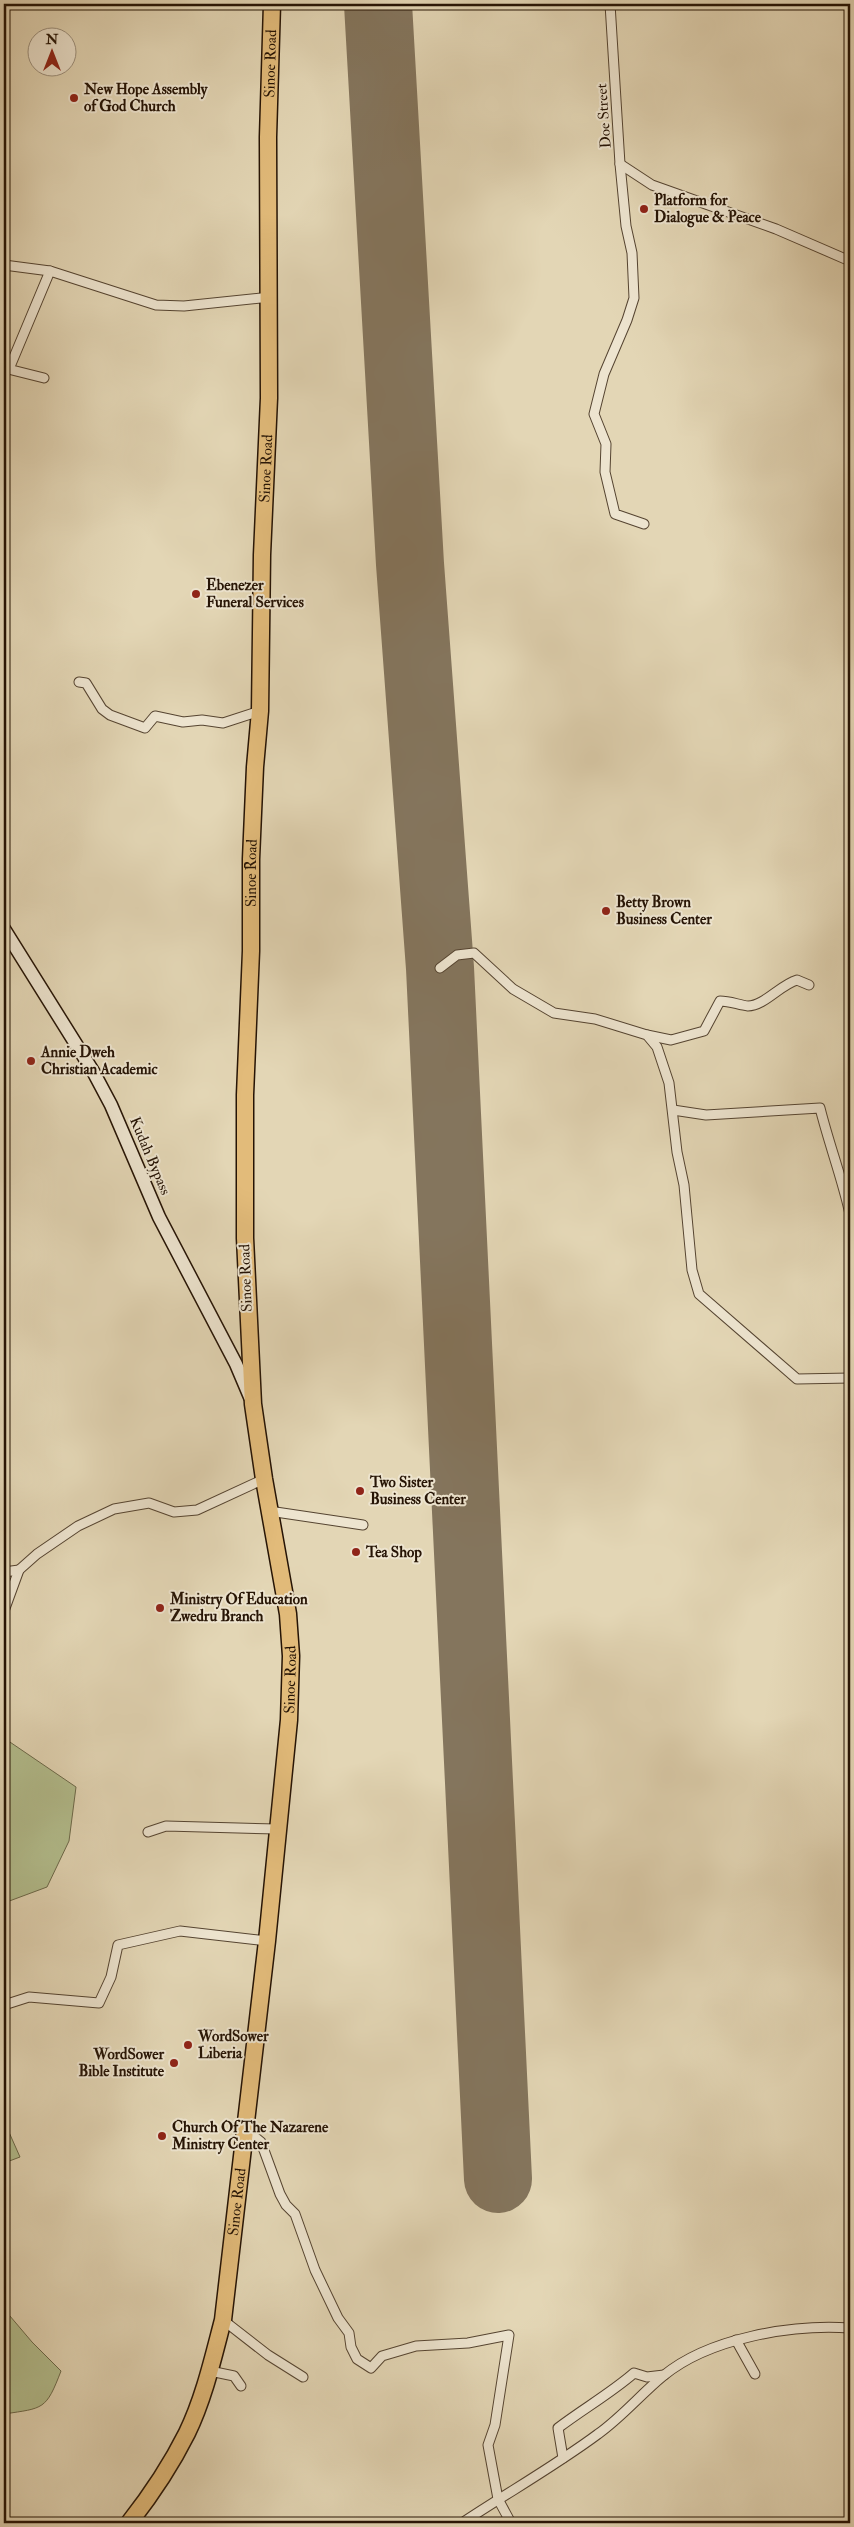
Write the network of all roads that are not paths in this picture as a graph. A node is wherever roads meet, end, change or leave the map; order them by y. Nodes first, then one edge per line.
1 (272, 4) edge
2 (610, 4) edge
3 (620, 164) junction
4 (850, 261) edge
5 (4, 265) edge
6 (50, 271) junction
7 (270, 296) junction
8 (7, 369) edge
9 (44, 378) dead end
10 (644, 524) dead end
11 (79, 682) dead end
12 (260, 711) junction
13 (4, 929) edge
14 (440, 968) dead end
15 (809, 985) dead end
16 (647, 1035) junction
17 (673, 1110) junction
18 (850, 1214) edge
19 (850, 1378) edge
20 (253, 1404) junction
21 (264, 1479) junction
22 (269, 1510) junction
23 (362, 1526) dead end
24 (19, 1570) junction
25 (4, 1572) edge
26 (4, 1611) edge
27 (276, 1829) junction
28 (148, 1832) dead end
29 (267, 1942) junction
30 (4, 2005) edge
31 (245, 2128) junction
32 (223, 2320) junction
33 (850, 2328) edge
34 (736, 2340) junction
35 (210, 2371) junction
36 (755, 2374) dead end
37 (664, 2375) junction
38 (302, 2377) dead end
39 (240, 2386) dead end
40 (563, 2458) junction
41 (498, 2499) junction
42 (129, 2523) edge
43 (462, 2523) edge
44 (511, 2523) edge

1 - 7 highway, Sinoe Road
2 - 3 street, Doe Street
3 - 4 street
3 - 10 street, Doe Street
5 - 6 street
6 - 7 street
6 - 8 street
7 - 12 highway, Sinoe Road
8 - 9 street
11 - 12 street
12 - 20 highway, Sinoe Road
13 - 20 street, Kudah Bypass
14 - 16 street
15 - 16 street
16 - 17 street
17 - 18 street
17 - 19 street
20 - 21 highway, Sinoe Road
21 - 22 highway, Sinoe Road
21 - 24 street
22 - 23 street
22 - 27 highway, Sinoe Road
24 - 25 street
24 - 26 street
27 - 28 street
27 - 29 highway, Sinoe Road
29 - 30 street
29 - 31 highway, Sinoe Road
31 - 32 highway, Sinoe Road
31 - 41 street
32 - 35 highway, Sinoe Road
32 - 38 street
33 - 34 street
34 - 36 street
34 - 37 street
35 - 39 street
35 - 42 highway, Sinoe Road
37 - 40 street
37 - 40 street
40 - 41 street
41 - 43 street
41 - 44 street

